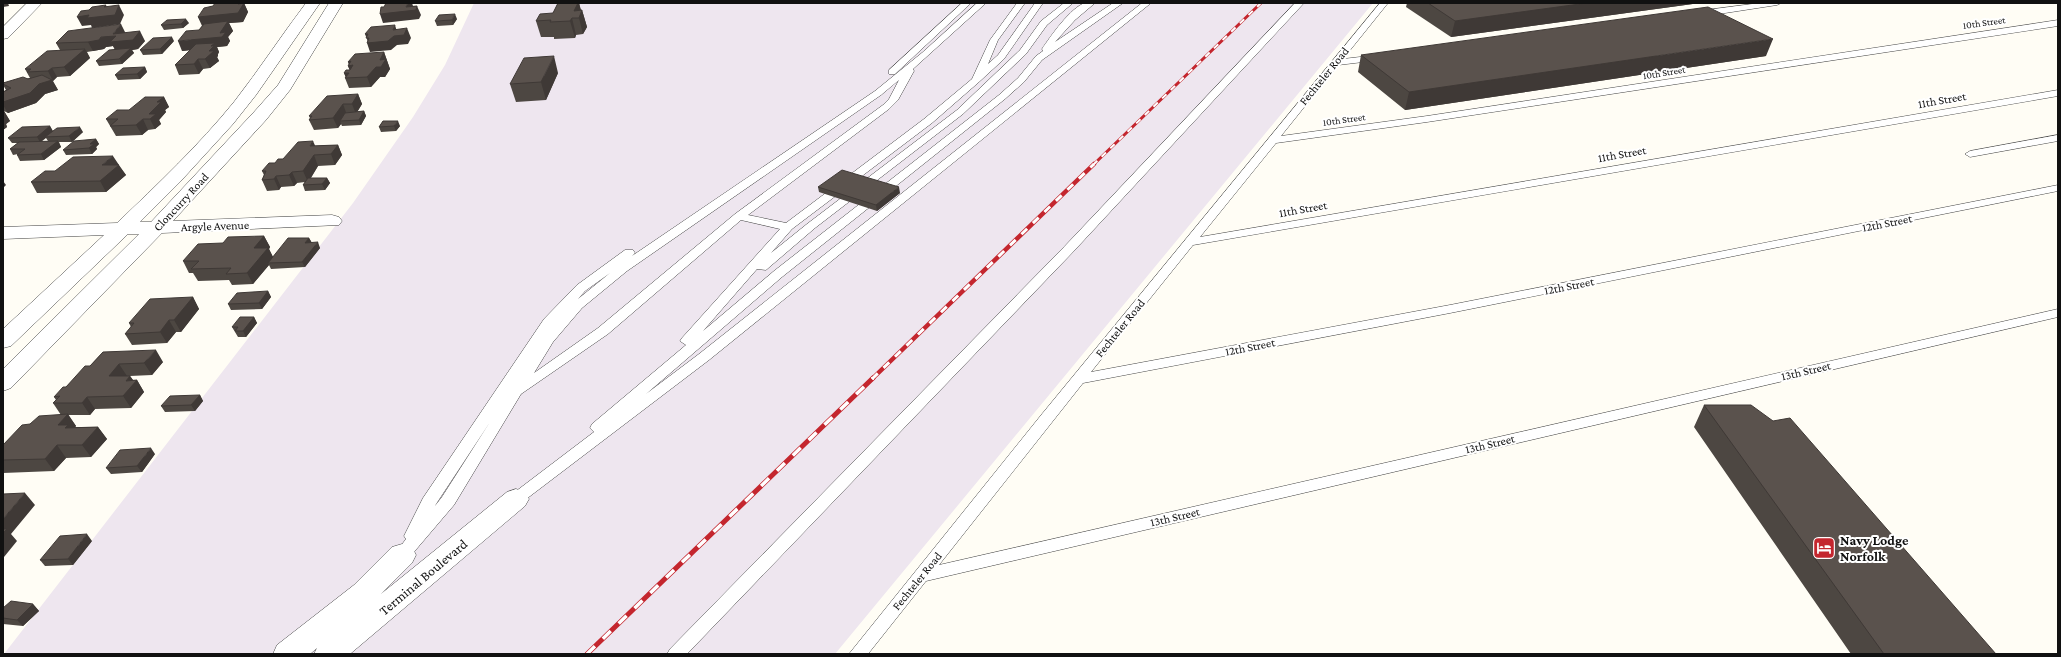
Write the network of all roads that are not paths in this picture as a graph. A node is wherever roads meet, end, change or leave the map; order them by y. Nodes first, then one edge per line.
1 (35, 3) edge
2 (313, 3) edge
3 (336, 3) edge
4 (966, 3) edge
5 (982, 3) edge
6 (1021, 3) edge
7 (1039, 3) edge
8 (1056, 3) edge
9 (1069, 3) edge
10 (1079, 3) edge
11 (1091, 3) edge
12 (1105, 3) edge
13 (1119, 3) edge
14 (1147, 3) edge
15 (1300, 3) edge
16 (1384, 3) edge
17 (1777, 3) edge
18 (1692, 15) edge
19 (1044, 23) junction
20 (2058, 23) edge
21 (1056, 34) junction
22 (3, 36) edge
23 (1389, 56) edge
24 (1039, 58) junction
25 (1334, 63) junction
26 (912, 65) junction
27 (976, 80) junction
28 (2058, 93) edge
29 (2058, 138) edge
30 (1273, 140) junction
31 (1970, 154) dead end
32 (2058, 188) edge
33 (739, 216) junction
34 (332, 221) dead end
35 (788, 227) junction
36 (156, 228) junction
37 (122, 229) junction
38 (3, 233) edge
39 (1191, 242) junction
40 (734, 289) junction
41 (2058, 313) edge
42 (3, 341) edge
43 (1078, 379) junction
44 (652, 380) junction
45 (3, 383) edge
46 (514, 395) junction
47 (516, 499) junction
48 (402, 555) junction
49 (922, 575) junction
50 (288, 654) edge
51 (329, 654) edge
52 (676, 654) edge
53 (858, 654) edge

1 - 22 street
2 - 37 street, Cloncurry Road
3 - 36 street, Cloncurry Road
4 - 48 lane
5 - 26 lane
6 - 27 lane
7 - 27 lane
8 - 19 lane
9 - 19 lane
10 - 19 lane
11 - 21 lane
12 - 21 lane
13 - 24 lane
14 - 47 lane
15 - 52 lane
16 - 25 lane, Fechteler Road
17 - 18 lane
19 - 40 lane
20 - 30 lane, 10th Street
21 - 24 lane
23 - 25 lane
24 - 44 lane
25 - 30 lane, Fechteler Road
26 - 33 lane
26 - 46 lane
27 - 35 lane
28 - 39 lane, 11th Street
29 - 31 lane
30 - 39 lane, Fechteler Road
32 - 43 lane, 12th Street
33 - 35 lane
33 - 46 lane
34 - 36 street, Argyle Avenue
35 - 40 lane
36 - 37 street, Argyle Avenue
36 - 45 street, Cloncurry Road
37 - 38 street, Argyle Avenue
37 - 42 street, Cloncurry Road
39 - 43 lane, Fechteler Road
40 - 44 lane
41 - 49 lane, 13th Street
43 - 49 lane, Fechteler Road
44 - 47 lane
46 - 48 lane
47 - 51 street, Terminal Boulevard
48 - 50 street, Terminal Boulevard
49 - 53 lane, Fechteler Road

